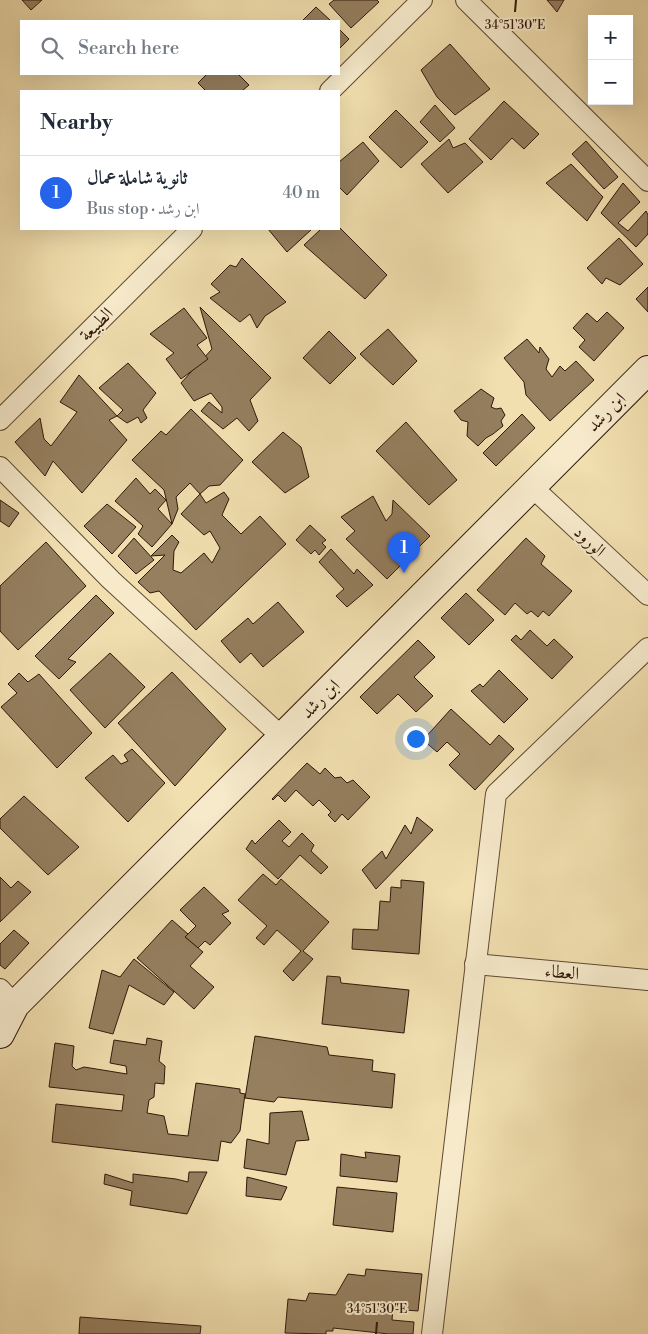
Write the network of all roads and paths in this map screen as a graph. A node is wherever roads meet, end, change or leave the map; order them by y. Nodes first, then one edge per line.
1 (422, 0) edge
2 (466, 0) edge
3 (331, 90) edge
4 (648, 181) edge
5 (191, 230) edge
6 (648, 370) edge
7 (0, 420) edge
8 (0, 467) edge
9 (532, 487) junction
10 (648, 595) edge
11 (648, 648) edge
12 (282, 737) junction
13 (476, 964) junction
14 (648, 980) edge
15 (7, 997) edge
16 (0, 1034) edge
17 (432, 1334) edge

1 - 3 street
2 - 4 street
5 - 7 street, الطبيعة
6 - 9 street, ابن رشد
8 - 12 street
9 - 10 street, الورود
9 - 12 street, ابن رشد
11 - 13 street
12 - 15 street, ابن رشد
13 - 14 street, العطاء
13 - 17 street
15 - 16 street, ابن رشد

